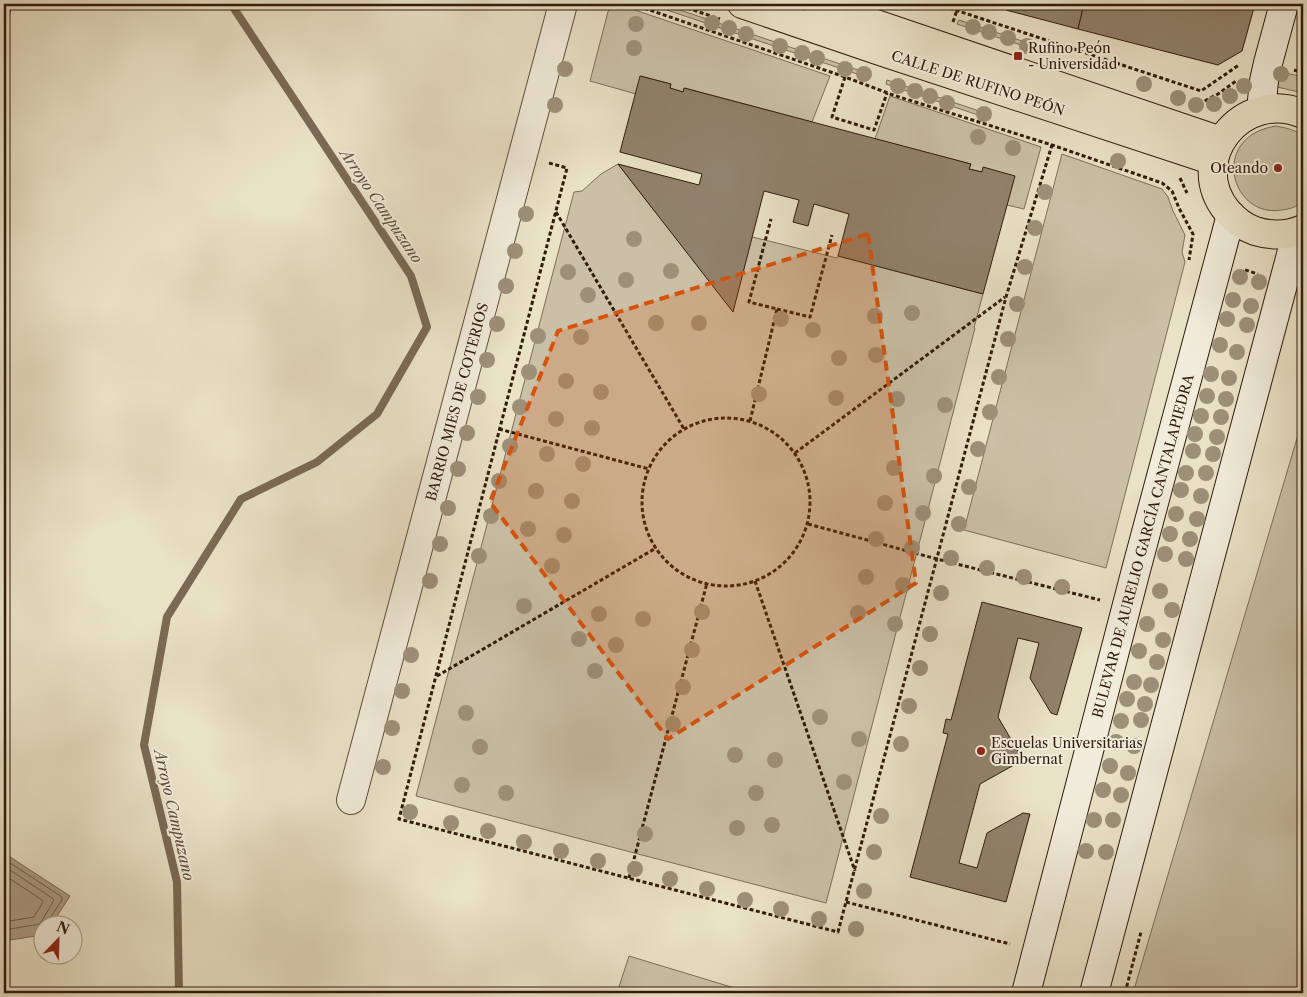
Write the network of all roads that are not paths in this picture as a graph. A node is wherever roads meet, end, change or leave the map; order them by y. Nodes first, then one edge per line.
1 (563, 4) edge
2 (817, 4) edge
3 (1284, 4) edge
4 (732, 11) edge
5 (1261, 110) junction
6 (1303, 114) edge
7 (1218, 151) junction
8 (1231, 215) junction
9 (1300, 230) edge
10 (351, 800) dead end
11 (1026, 993) edge
12 (1094, 993) edge

1 - 10 main road, BARRIO MIES DE COTERIOS
2 - 7 main road, CALLE DE RUFINO PEÓN
3 - 5 main road
4 - 7 main road, CALLE DE RUFINO PEÓN
5 - 6 main road
5 - 7 main road
7 - 8 main road
8 - 9 main road
8 - 11 main road, BULEVAR DE AURELIO GARCÍA CANTALAPIEDRA
9 - 12 main road

